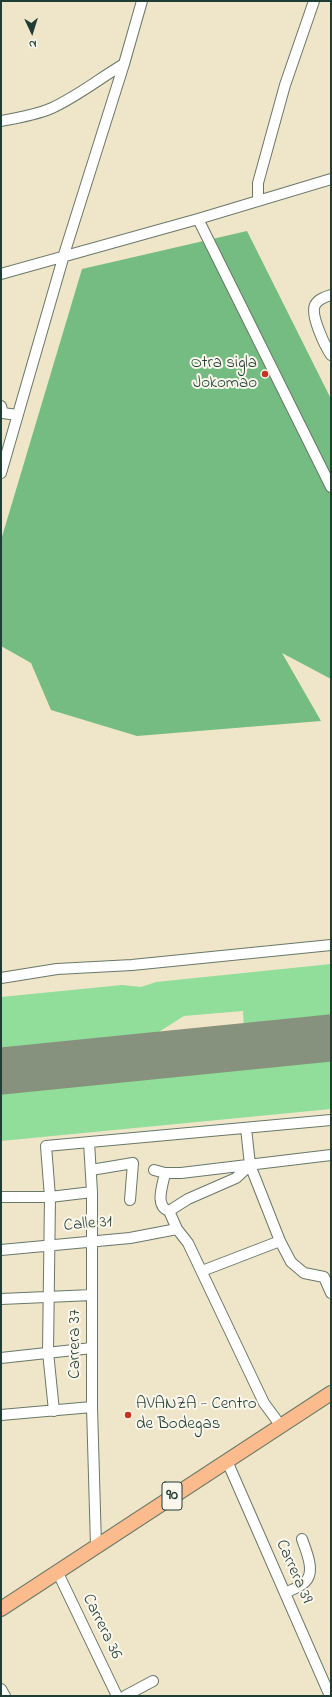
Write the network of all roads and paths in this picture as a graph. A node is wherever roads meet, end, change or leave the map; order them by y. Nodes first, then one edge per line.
1 (142, 1) edge
2 (314, 1) edge
3 (124, 64) junction
4 (1, 121) edge
5 (331, 179) edge
6 (258, 200) junction
7 (198, 219) junction
8 (64, 256) junction
9 (1, 274) edge
10 (331, 295) edge
11 (331, 355) edge
12 (1, 406) edge
13 (18, 415) junction
14 (1, 473) edge
15 (331, 487) edge
16 (331, 945) edge
17 (1, 978) edge
18 (331, 1120) edge
19 (246, 1128) junction
20 (89, 1142) junction
21 (331, 1155) edge
22 (250, 1165) junction
23 (91, 1170) junction
24 (154, 1170) dead end
25 (165, 1173) junction
26 (92, 1192) junction
27 (1, 1197) edge
28 (50, 1197) junction
29 (130, 1200) dead end
30 (169, 1211) junction
31 (177, 1229) junction
32 (91, 1241) junction
33 (280, 1241) junction
34 (50, 1245) junction
35 (1, 1250) edge
36 (202, 1271) junction
37 (331, 1293) edge
38 (92, 1295) junction
39 (50, 1298) junction
40 (1, 1299) edge
41 (92, 1348) junction
42 (48, 1352) junction
43 (1, 1358) edge
44 (331, 1393) edge
45 (92, 1407) junction
46 (54, 1411) junction
47 (1, 1415) edge
48 (281, 1426) junction
49 (227, 1461) junction
50 (302, 1539) dead end
51 (96, 1546) junction
52 (57, 1571) junction
53 (285, 1593) junction
54 (1, 1607) edge
55 (153, 1680) dead end
56 (1, 1689) edge
57 (5, 1696) edge
58 (117, 1696) edge
59 (125, 1696) edge
60 (330, 1696) edge

1 - 3 street
2 - 6 street
3 - 4 street
3 - 8 street
5 - 6 street
6 - 7 street
7 - 8 street
7 - 15 street
8 - 9 street
8 - 13 street
10 - 11 street
12 - 13 street
13 - 14 street
16 - 17 street
18 - 19 street
19 - 20 street
19 - 22 street
20 - 23 street, Carrera 37
20 - 28 street
21 - 22 street
22 - 25 street
22 - 30 street
22 - 33 street
23 - 26 street, Carrera 37
23 - 29 street
24 - 25 street
25 - 30 street
26 - 28 street
26 - 32 street, Carrera 37
27 - 28 street
28 - 34 street
30 - 31 street
31 - 32 street, Calle 31
31 - 36 street
32 - 34 street, Calle 31
32 - 38 street, Carrera 37
33 - 36 street
33 - 37 street
34 - 35 street, Calle 31
34 - 39 street
36 - 48 street
38 - 39 street
38 - 41 street, Carrera 37
39 - 40 street
39 - 42 street
41 - 42 street
41 - 45 street, Carrera 37
42 - 43 street
42 - 46 street
44 - 48 highway, 90
45 - 46 street
45 - 51 street, Carrera 37
46 - 47 street
48 - 49 highway, 90
49 - 51 highway, 90
49 - 53 street, Carrera 39
50 - 53 street
51 - 52 highway, 90
52 - 54 highway, 90
52 - 58 street, Carrera 36
53 - 60 street, Carrera 39
55 - 59 street
56 - 57 street

